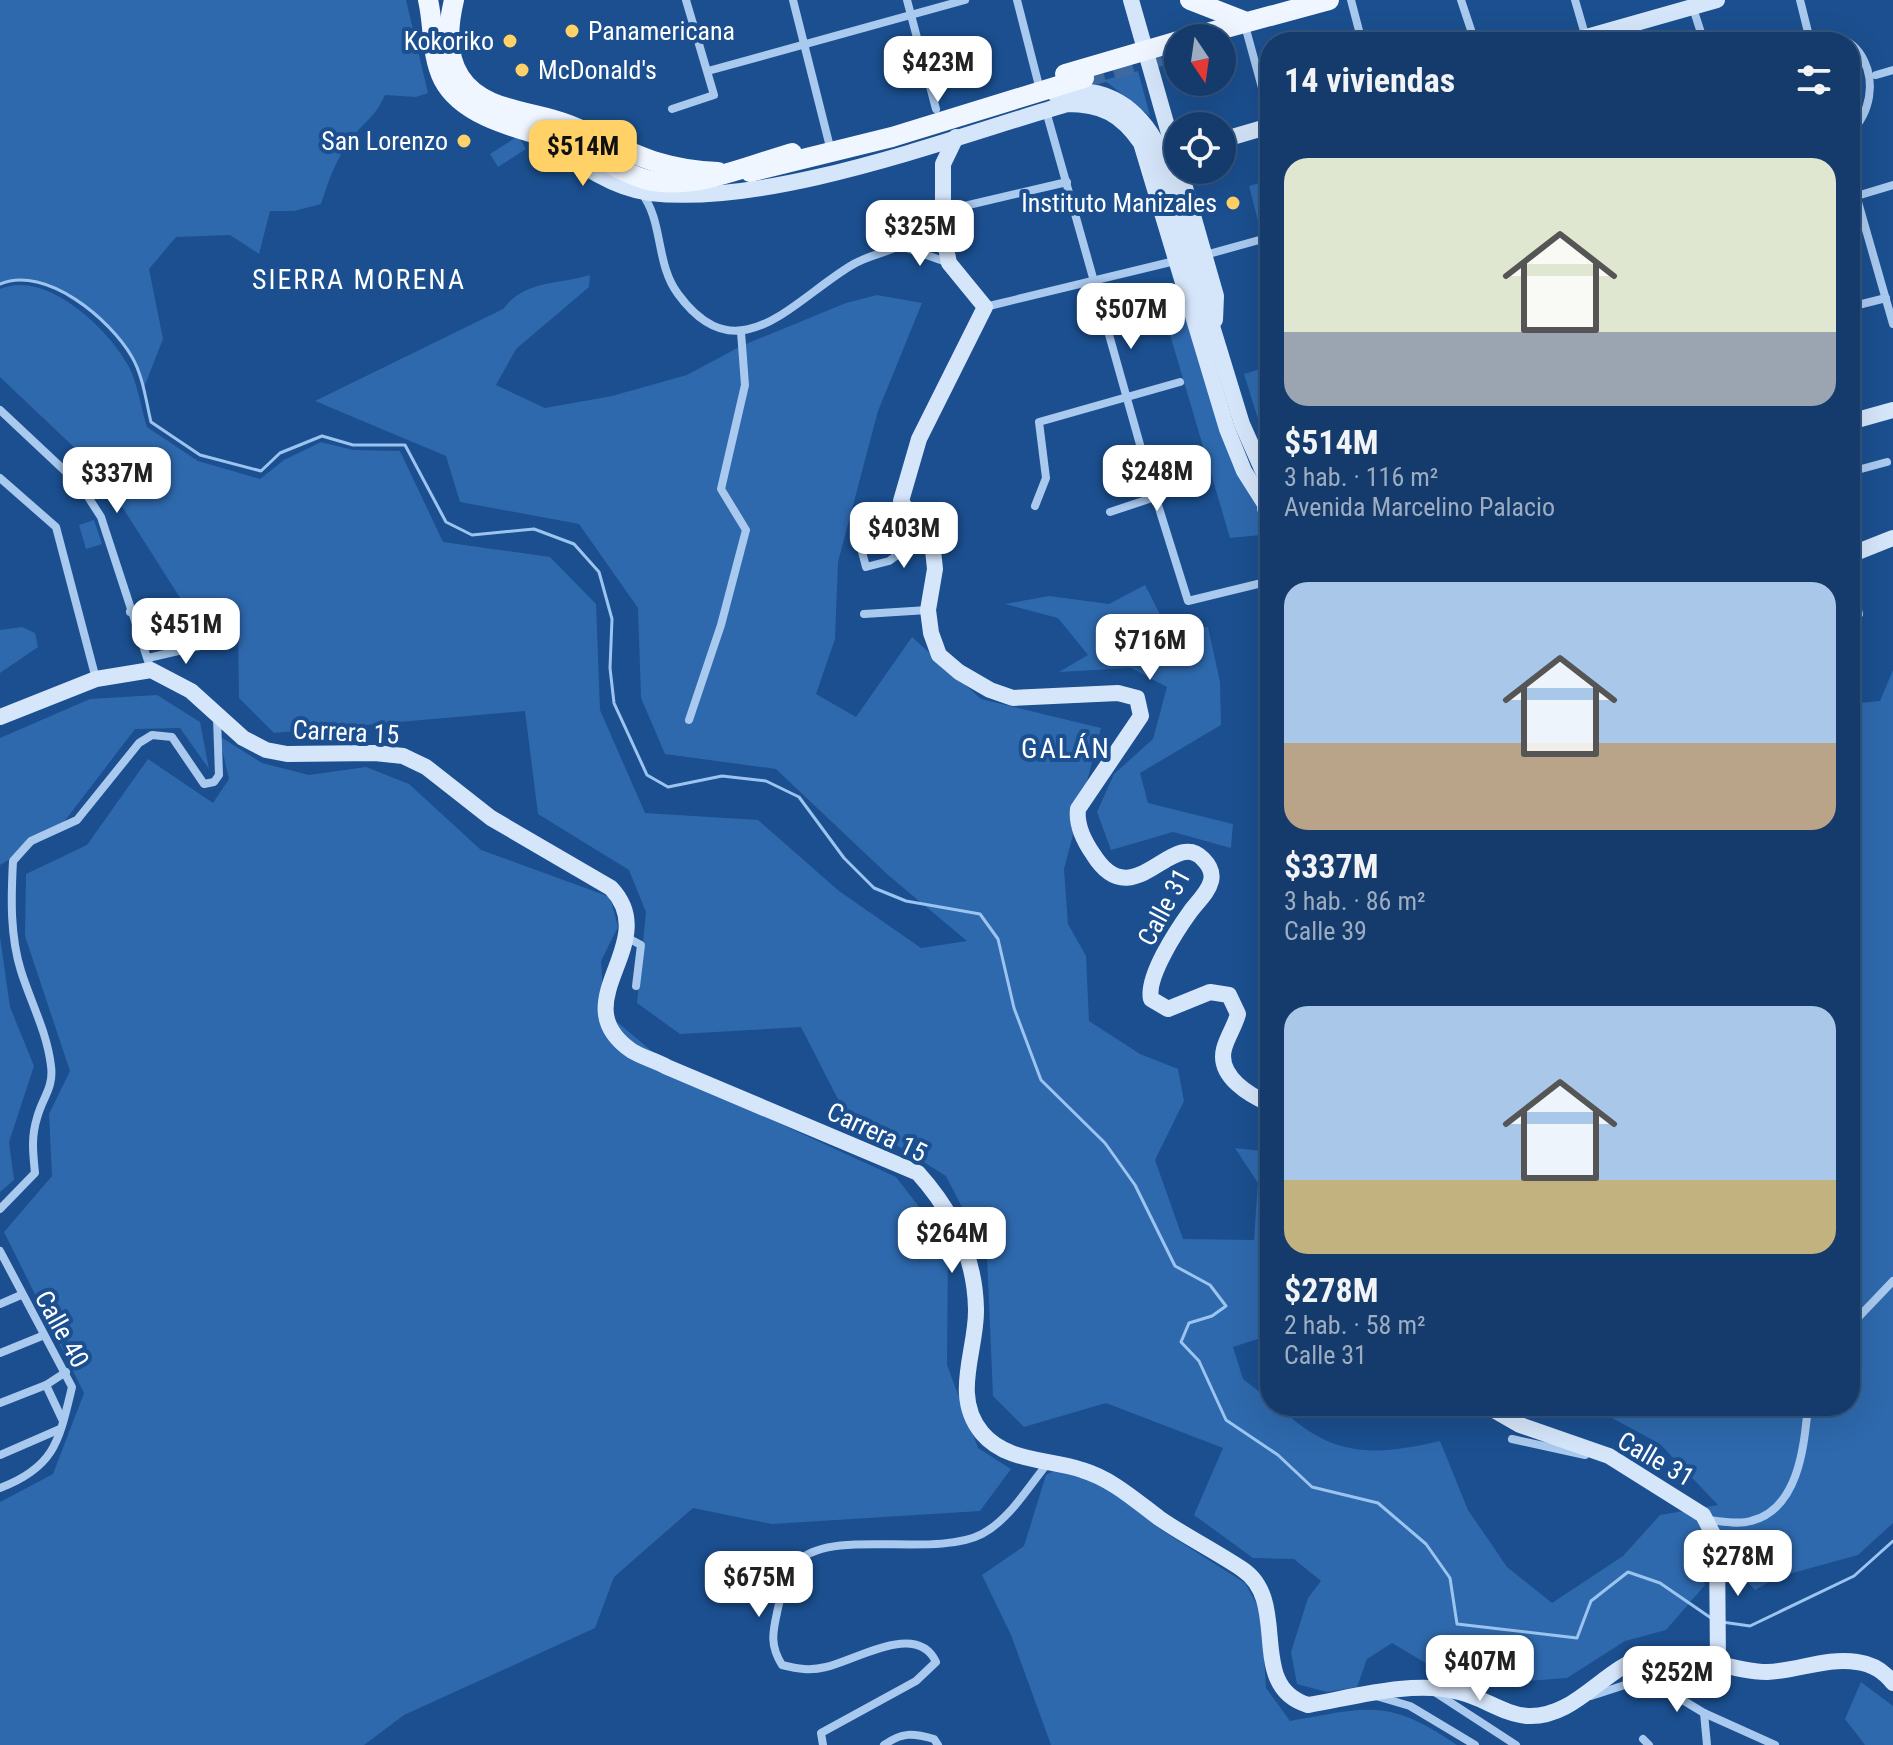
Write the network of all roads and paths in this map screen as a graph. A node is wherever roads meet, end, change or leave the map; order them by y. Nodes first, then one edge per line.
1 (428, 0) edge
2 (454, 0) edge
3 (686, 0) edge
4 (793, 0) edge
5 (907, 0) edge
6 (965, 0) edge
7 (1017, 0) edge
8 (1131, 0) edge
9 (1190, 0) edge
10 (1329, 0) edge
11 (1351, 0) edge
12 (1461, 0) edge
13 (1575, 0) edge
14 (1717, 0) edge
15 (1800, 0) edge
16 (1692, 3) edge
17 (912, 15) junction
18 (1244, 21) junction
19 (1234, 24) edge
20 (1359, 32) edge
21 (1472, 32) edge
22 (1579, 32) edge
23 (1604, 32) edge
24 (1701, 32) edge
25 (1808, 32) edge
26 (805, 44) junction
27 (1164, 45) edge
28 (1860, 49) edge
29 (1145, 51) junction
30 (1893, 70) edge
31 (708, 71) junction
32 (1876, 75) junction
33 (1084, 78) tunnel mouth
34 (1260, 80) edge
35 (1038, 82) junction
36 (672, 109) dead end
37 (936, 109) junction
38 (1046, 110) junction
39 (1164, 114) edge
40 (1860, 126) edge
41 (1260, 129) edge
42 (537, 132) junction
43 (1236, 136) edge
44 (892, 137) junction
45 (956, 137) junction
46 (829, 143) junction
47 (923, 146) junction
48 (943, 164) junction
49 (1067, 182) junction
50 (1181, 184) edge
51 (1893, 185) edge
52 (640, 190) junction
53 (1860, 195) edge
54 (944, 213) junction
55 (1860, 216) edge
56 (1260, 240) edge
57 (901, 246) junction
58 (1191, 258) junction
59 (949, 263) junction
60 (1095, 280) junction
61 (1886, 298) junction
62 (1860, 304) edge
63 (985, 307) junction
64 (1893, 324) edge
65 (741, 332) junction
66 (1180, 382) dead end
67 (1128, 399) junction
68 (0, 410) edge
69 (1893, 410) edge
70 (1875, 415) junction
71 (1860, 419) edge
72 (1893, 420) edge
73 (1887, 462) dead end
74 (1258, 468) edge
75 (1860, 469) edge
76 (0, 478) edge
77 (1194, 484) dead end
78 (1156, 497) junction
79 (1035, 506) dead end
80 (1110, 512) dead end
81 (924, 536) junction
82 (1893, 538) edge
83 (860, 544) dead end
84 (1860, 551) edge
85 (1260, 583) edge
86 (172, 603) dead end
87 (928, 610) junction
88 (130, 612) junction
89 (864, 614) dead end
90 (217, 642) dead end
91 (150, 664) junction
92 (96, 679) junction
93 (0, 717) edge
94 (217, 717) junction
95 (689, 720) dead end
96 (626, 937) junction
97 (636, 986) dead end
98 (1260, 1099) edge
99 (0, 1209) edge
100 (0, 1253) edge
101 (1893, 1281) edge
102 (21, 1295) junction
103 (0, 1304) edge
104 (1860, 1316) edge
105 (42, 1336) junction
106 (0, 1353) edge
107 (66, 1372) junction
108 (46, 1385) junction
109 (0, 1403) edge
110 (1504, 1416) edge
111 (1807, 1416) edge
112 (62, 1419) junction
113 (60, 1429) junction
114 (1512, 1439) dead end
115 (0, 1455) edge
116 (1609, 1456) junction
117 (1048, 1462) junction
118 (0, 1488) edge
119 (1707, 1520) junction
120 (1718, 1660) junction
121 (1893, 1683) edge
122 (1427, 1688) junction
123 (1372, 1695) junction
124 (1575, 1701) junction
125 (1704, 1713) junction
126 (823, 1745) edge
127 (884, 1745) edge
128 (938, 1745) edge
129 (1475, 1745) edge
130 (1516, 1745) edge
131 (1707, 1745) edge
132 (1775, 1745) edge

1 - 42 main road
2 - 44 main road
3 - 31 street
4 - 26 street
5 - 17 street
6 - 17 street
7 - 35 street
8 - 29 main road
9 - 18 main road
10 - 18 main road
11 - 20 street
12 - 21 street
13 - 22 street
14 - 16 main road
15 - 25 street
16 - 23 main road
16 - 24 street
17 - 26 street
17 - 37 street
18 - 19 main road
18 - 34 street
26 - 31 street
26 - 46 street
27 - 29 main road
28 - 32 street
29 - 35 main road
29 - 39 main road
30 - 32 street
31 - 36 street
32 - 40 street
33 - 44 main road
35 - 37 main road
37 - 46 main road
38 - 45 main road
38 - 49 street
38 - 58 main road
41 - 43 main road
42 - 46 main road, bridge
42 - 52 main road
44 - 47 main road
44 - 58 main road
45 - 47 main road
45 - 48 main road
47 - 48 main road
47 - 52 main road
48 - 54 main road
49 - 54 street
49 - 60 street
50 - 58 main road
51 - 53 street
52 - 65 street
54 - 57 street
54 - 59 main road
55 - 61 street
56 - 58 street
57 - 59 street
57 - 65 street
58 - 60 street
58 - 74 main road
58 - 74 main road
59 - 63 main road
60 - 63 street
60 - 67 street
61 - 62 street
61 - 64 street
63 - 81 main road, Calle 31
65 - 95 street
66 - 67 street
67 - 78 street
67 - 79 street
68 - 88 street
69 - 70 main road
70 - 71 main road
70 - 72 main road
73 - 75 street
76 - 92 street
77 - 78 street
78 - 80 street
78 - 85 street
81 - 83 street
81 - 87 main road, Calle 31
82 - 84 main road
86 - 88 street
87 - 89 street
87 - 98 main road, Calle 31
88 - 91 street
90 - 91 street
91 - 92 main road
91 - 94 main road, Carrera 15
92 - 93 main road
94 - 96 main road, Carrera 15
94 - 99 street
96 - 97 street
96 - 117 main road, Carrera 15
100 - 102 street, Calle 40
101 - 104 street
102 - 103 street
102 - 105 street, Calle 40
105 - 106 street
105 - 107 street, Calle 40
107 - 108 street
107 - 112 street, Calle 40
108 - 109 street
108 - 112 street
110 - 116 main road, Calle 31
111 - 119 street
112 - 113 street, Calle 40
113 - 115 street
113 - 118 street, Calle 40
114 - 116 street
116 - 119 main road, Calle 31
117 - 123 main road, Carrera 15
117 - 126 street
119 - 120 main road, Calle 31
120 - 121 main road, Carrera 15
120 - 124 main road, Carrera 15
122 - 123 main road, Carrera 15
122 - 124 main road, Carrera 15
122 - 130 street
123 - 129 street
124 - 125 street
125 - 131 street
125 - 132 street
127 - 128 street

